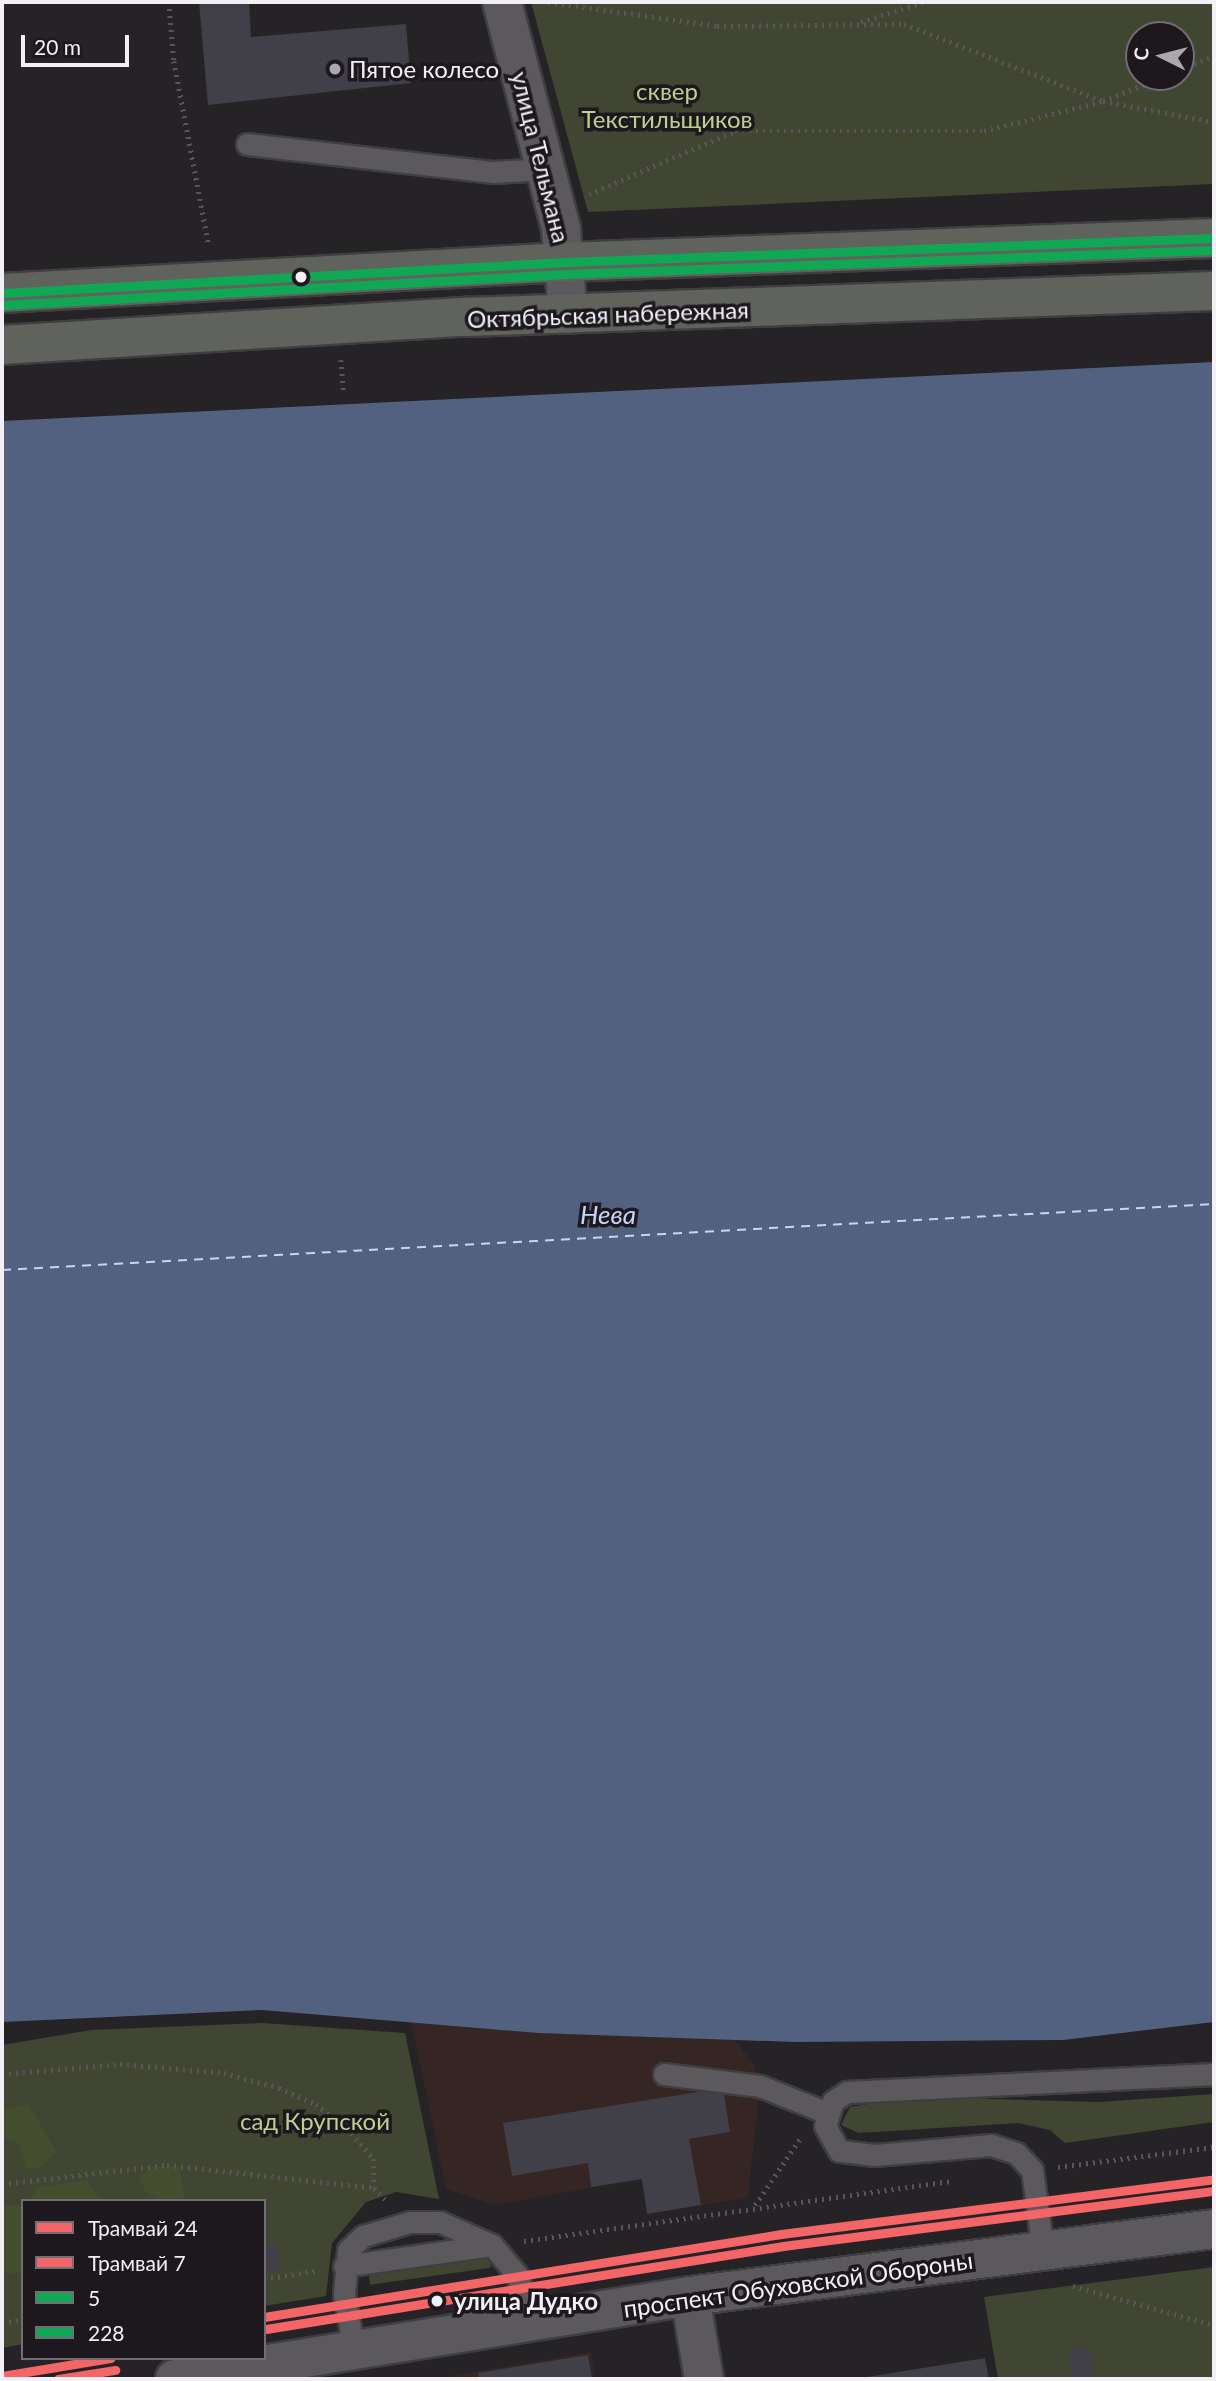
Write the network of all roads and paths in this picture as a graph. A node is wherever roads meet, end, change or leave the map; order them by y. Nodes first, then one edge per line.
1 (169, 2) edge
2 (502, 2) edge
3 (548, 2) edge
4 (923, 2) edge
5 (854, 24) junction
6 (1214, 56) edge
7 (1195, 63) edge
8 (1128, 91) edge
9 (1103, 101) junction
10 (1214, 122) edge
11 (247, 144) dead end
12 (546, 169) junction
13 (556, 209) junction
14 (1214, 238) edge
15 (209, 246) dead end
16 (565, 262) junction
17 (1214, 291) edge
18 (2, 293) edge
19 (568, 314) junction
20 (2, 345) edge
21 (340, 349) dead end
22 (344, 394) dead end
23 (2, 2074) edge
24 (664, 2074) dead end
25 (1214, 2074) edge
26 (826, 2120) junction
27 (1214, 2147) edge
28 (1032, 2171) junction
29 (953, 2180) dead end
30 (2, 2184) edge
31 (724, 2202) dead end
32 (755, 2205) junction
33 (726, 2211) junction
34 (1214, 2229) edge
35 (492, 2245) junction
36 (344, 2266) junction
37 (1051, 2267) junction
38 (319, 2270) dead end
39 (266, 2279) edge
40 (690, 2296) junction
41 (21, 2319) edge
42 (532, 2321) junction
43 (2, 2323) edge
44 (1214, 2325) edge
45 (354, 2350) junction
46 (175, 2379) edge
47 (704, 2379) edge

1 - 15 path
2 - 12 main road, улица Тельмана
3 - 5 path
4 - 5 path
5 - 9 path
6 - 7 path
8 - 9 path
9 - 10 path
9 - 13 path
11 - 12 lane
12 - 13 main road, улица Тельмана
13 - 16 main road, улица Тельмана
14 - 16 main road
16 - 18 main road
16 - 19 main road, улица Тельмана
17 - 19 main road, Октябрьская набережная
19 - 20 main road, Октябрьская набережная
21 - 22 path
23 - 30 path
24 - 26 lane
25 - 26 lane
26 - 28 lane
26 - 32 path
27 - 28 path
28 - 37 lane
29 - 32 path
31 - 33 path
32 - 33 path
33 - 35 path
34 - 37 main road, проспект Обуховской Обороны
35 - 36 lane
35 - 36 lane
35 - 42 lane
36 - 45 lane
37 - 40 main road, проспект Обуховской Обороны
37 - 44 path
38 - 39 path
40 - 42 main road, проспект Обуховской Обороны
40 - 47 main road
41 - 43 path
42 - 45 main road, проспект Обуховской Обороны
45 - 46 main road, проспект Обуховской Обороны

